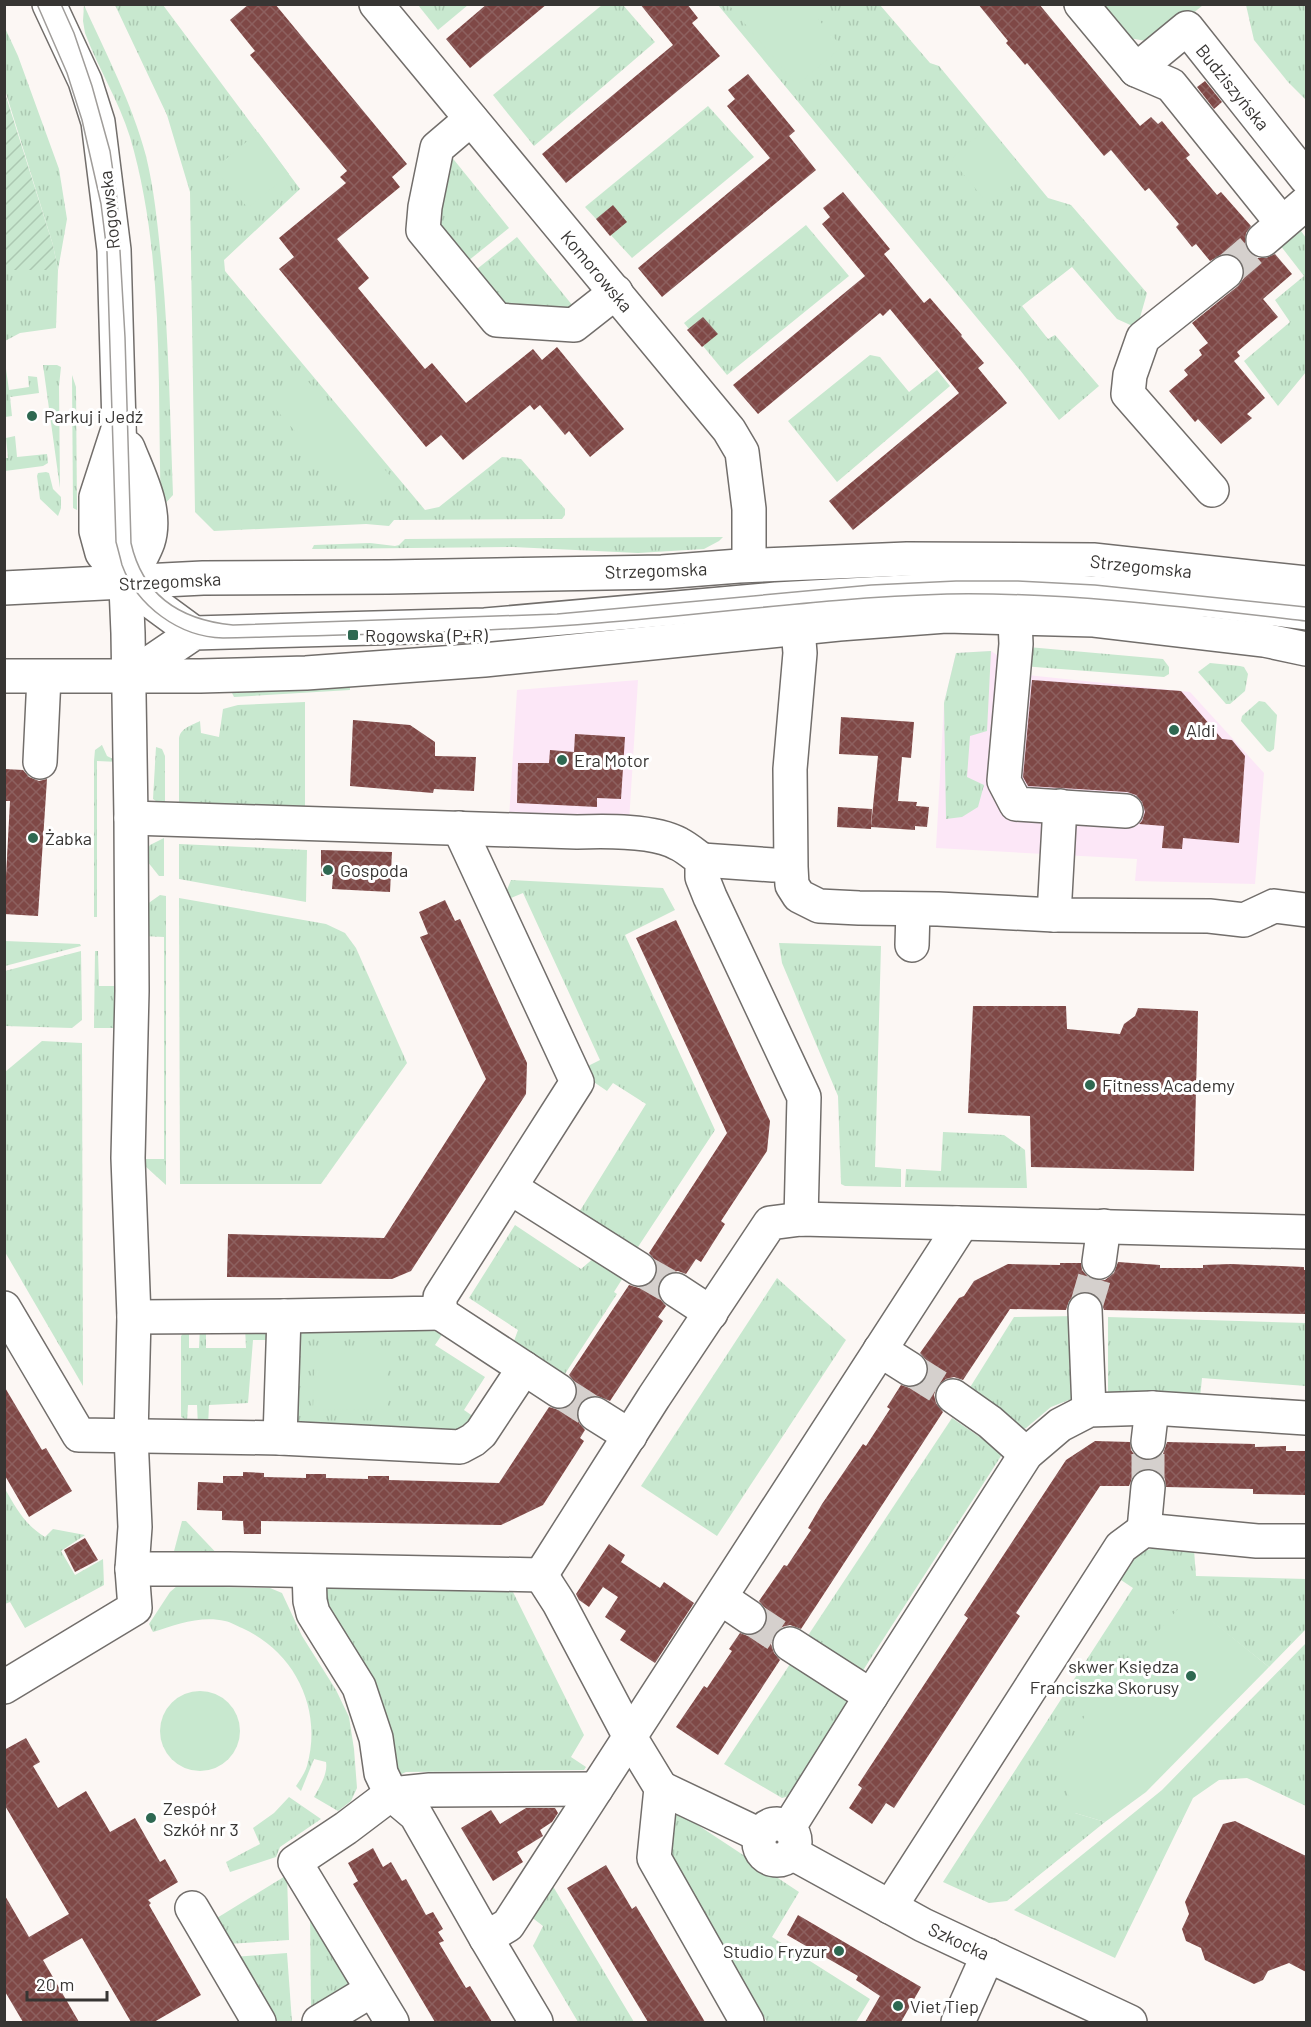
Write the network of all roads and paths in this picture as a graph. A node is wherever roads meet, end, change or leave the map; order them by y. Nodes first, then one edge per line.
1 (49, 4) edge
2 (376, 4) edge
3 (1081, 4) edge
4 (1136, 70) junction
5 (471, 119) junction
6 (1306, 178) edge
7 (1306, 203) edge
8 (1226, 272) tunnel mouth
9 (616, 292) junction
10 (119, 426) junction
11 (1212, 490) dead end
12 (749, 565) junction
13 (126, 583) junction
14 (1306, 583) edge
15 (4, 588) edge
16 (1306, 612) edge
17 (1015, 618) junction
18 (798, 629) junction
19 (194, 633) junction
20 (1306, 649) edge
21 (4, 676) edge
22 (44, 676) junction
23 (129, 677) junction
24 (40, 762) dead end
25 (1060, 806) junction
26 (1126, 811) dead end
27 (131, 818) junction
28 (459, 828) junction
29 (702, 860) junction
30 (773, 866) dead end
31 (925, 909) junction
32 (1306, 910) edge
33 (1054, 915) junction
34 (912, 945) dead end
35 (511, 1188) junction
36 (801, 1219) junction
37 (957, 1223) junction
38 (1104, 1226) junction
39 (1306, 1232) edge
40 (1099, 1262) tunnel mouth
41 (639, 1269) tunnel mouth
42 (676, 1290) tunnel mouth
43 (4, 1308) edge
44 (1085, 1310) tunnel mouth
45 (440, 1313) junction
46 (711, 1313) junction
47 (284, 1316) junction
48 (134, 1317) junction
49 (880, 1350) junction
50 (524, 1368) junction
51 (910, 1369) tunnel mouth
52 (559, 1391) tunnel mouth
53 (952, 1396) tunnel mouth
54 (1152, 1408) junction
55 (1089, 1410) junction
56 (596, 1414) tunnel mouth
57 (1306, 1418) edge
58 (131, 1436) junction
59 (630, 1436) junction
60 (280, 1438) junction
61 (1148, 1442) tunnel mouth
62 (1026, 1454) junction
63 (1148, 1487) tunnel mouth
64 (1144, 1530) junction
65 (1306, 1541) edge
66 (132, 1569) junction
67 (309, 1571) junction
68 (541, 1575) junction
69 (721, 1598) junction
70 (749, 1617) tunnel mouth
71 (790, 1644) tunnel mouth
72 (7, 1680) edge
73 (871, 1696) junction
74 (630, 1737) junction
75 (661, 1788) junction
76 (596, 1789) junction
77 (391, 1794) junction
78 (780, 1839) junction
79 (890, 1907) junction
80 (192, 1908) dead end
81 (486, 1938) junction
82 (988, 1955) junction
83 (372, 1990) junction
84 (259, 2022) edge
85 (319, 2022) edge
86 (392, 2022) edge
87 (536, 2022) edge
88 (747, 2022) edge
89 (958, 2022) edge
90 (1131, 2022) edge

1 - 10 street, Rogowska
2 - 5 street, Komorowska
3 - 4 street
4 - 6 street, Budziszyńska
4 - 7 street
5 - 9 street, Komorowska
5 - 9 street
8 - 11 street
9 - 12 street, Komorowska
10 - 13 street, Rogowska
10 - 13 street, Rogowska
12 - 13 street, Strzegomska
12 - 14 street, Strzegomska
13 - 15 street, Strzegomska
13 - 19 street
13 - 23 street
16 - 19 street
17 - 18 street
17 - 20 street
17 - 25 street
18 - 23 street
18 - 31 street
19 - 23 street
21 - 22 street
22 - 23 street
22 - 24 street
23 - 27 street
25 - 26 street
25 - 33 street
27 - 28 street
27 - 48 street
28 - 29 street
28 - 35 street
29 - 30 street
29 - 36 street
31 - 33 street
31 - 34 street
32 - 33 street
35 - 41 street
35 - 45 street
36 - 37 street
36 - 46 street
37 - 38 street
37 - 49 street
38 - 39 street
38 - 40 street
42 - 46 street
43 - 58 street
44 - 55 street
45 - 47 street
45 - 50 street
46 - 59 street
47 - 48 street
47 - 60 street
48 - 58 street
49 - 51 street
49 - 69 street
50 - 52 street
50 - 60 street
53 - 62 street
54 - 55 street
54 - 57 street
54 - 61 street
55 - 62 street
56 - 59 street
58 - 60 street
58 - 66 street
59 - 68 street
62 - 73 street
63 - 64 street
64 - 65 street
64 - 79 street
66 - 67 street
66 - 72 street
67 - 68 street
67 - 77 street
68 - 74 street
69 - 70 street
69 - 74 street
71 - 73 street
73 - 78 street
74 - 75 street
74 - 76 street
75 - 78 street, Szkocka
75 - 88 street
76 - 77 street
76 - 81 street
77 - 81 street
77 - 83 street
78 - 79 street, Szkocka
79 - 82 street, Szkocka
80 - 84 street
81 - 87 street
82 - 89 street
82 - 90 street, Szkocka
83 - 85 street
83 - 86 street

